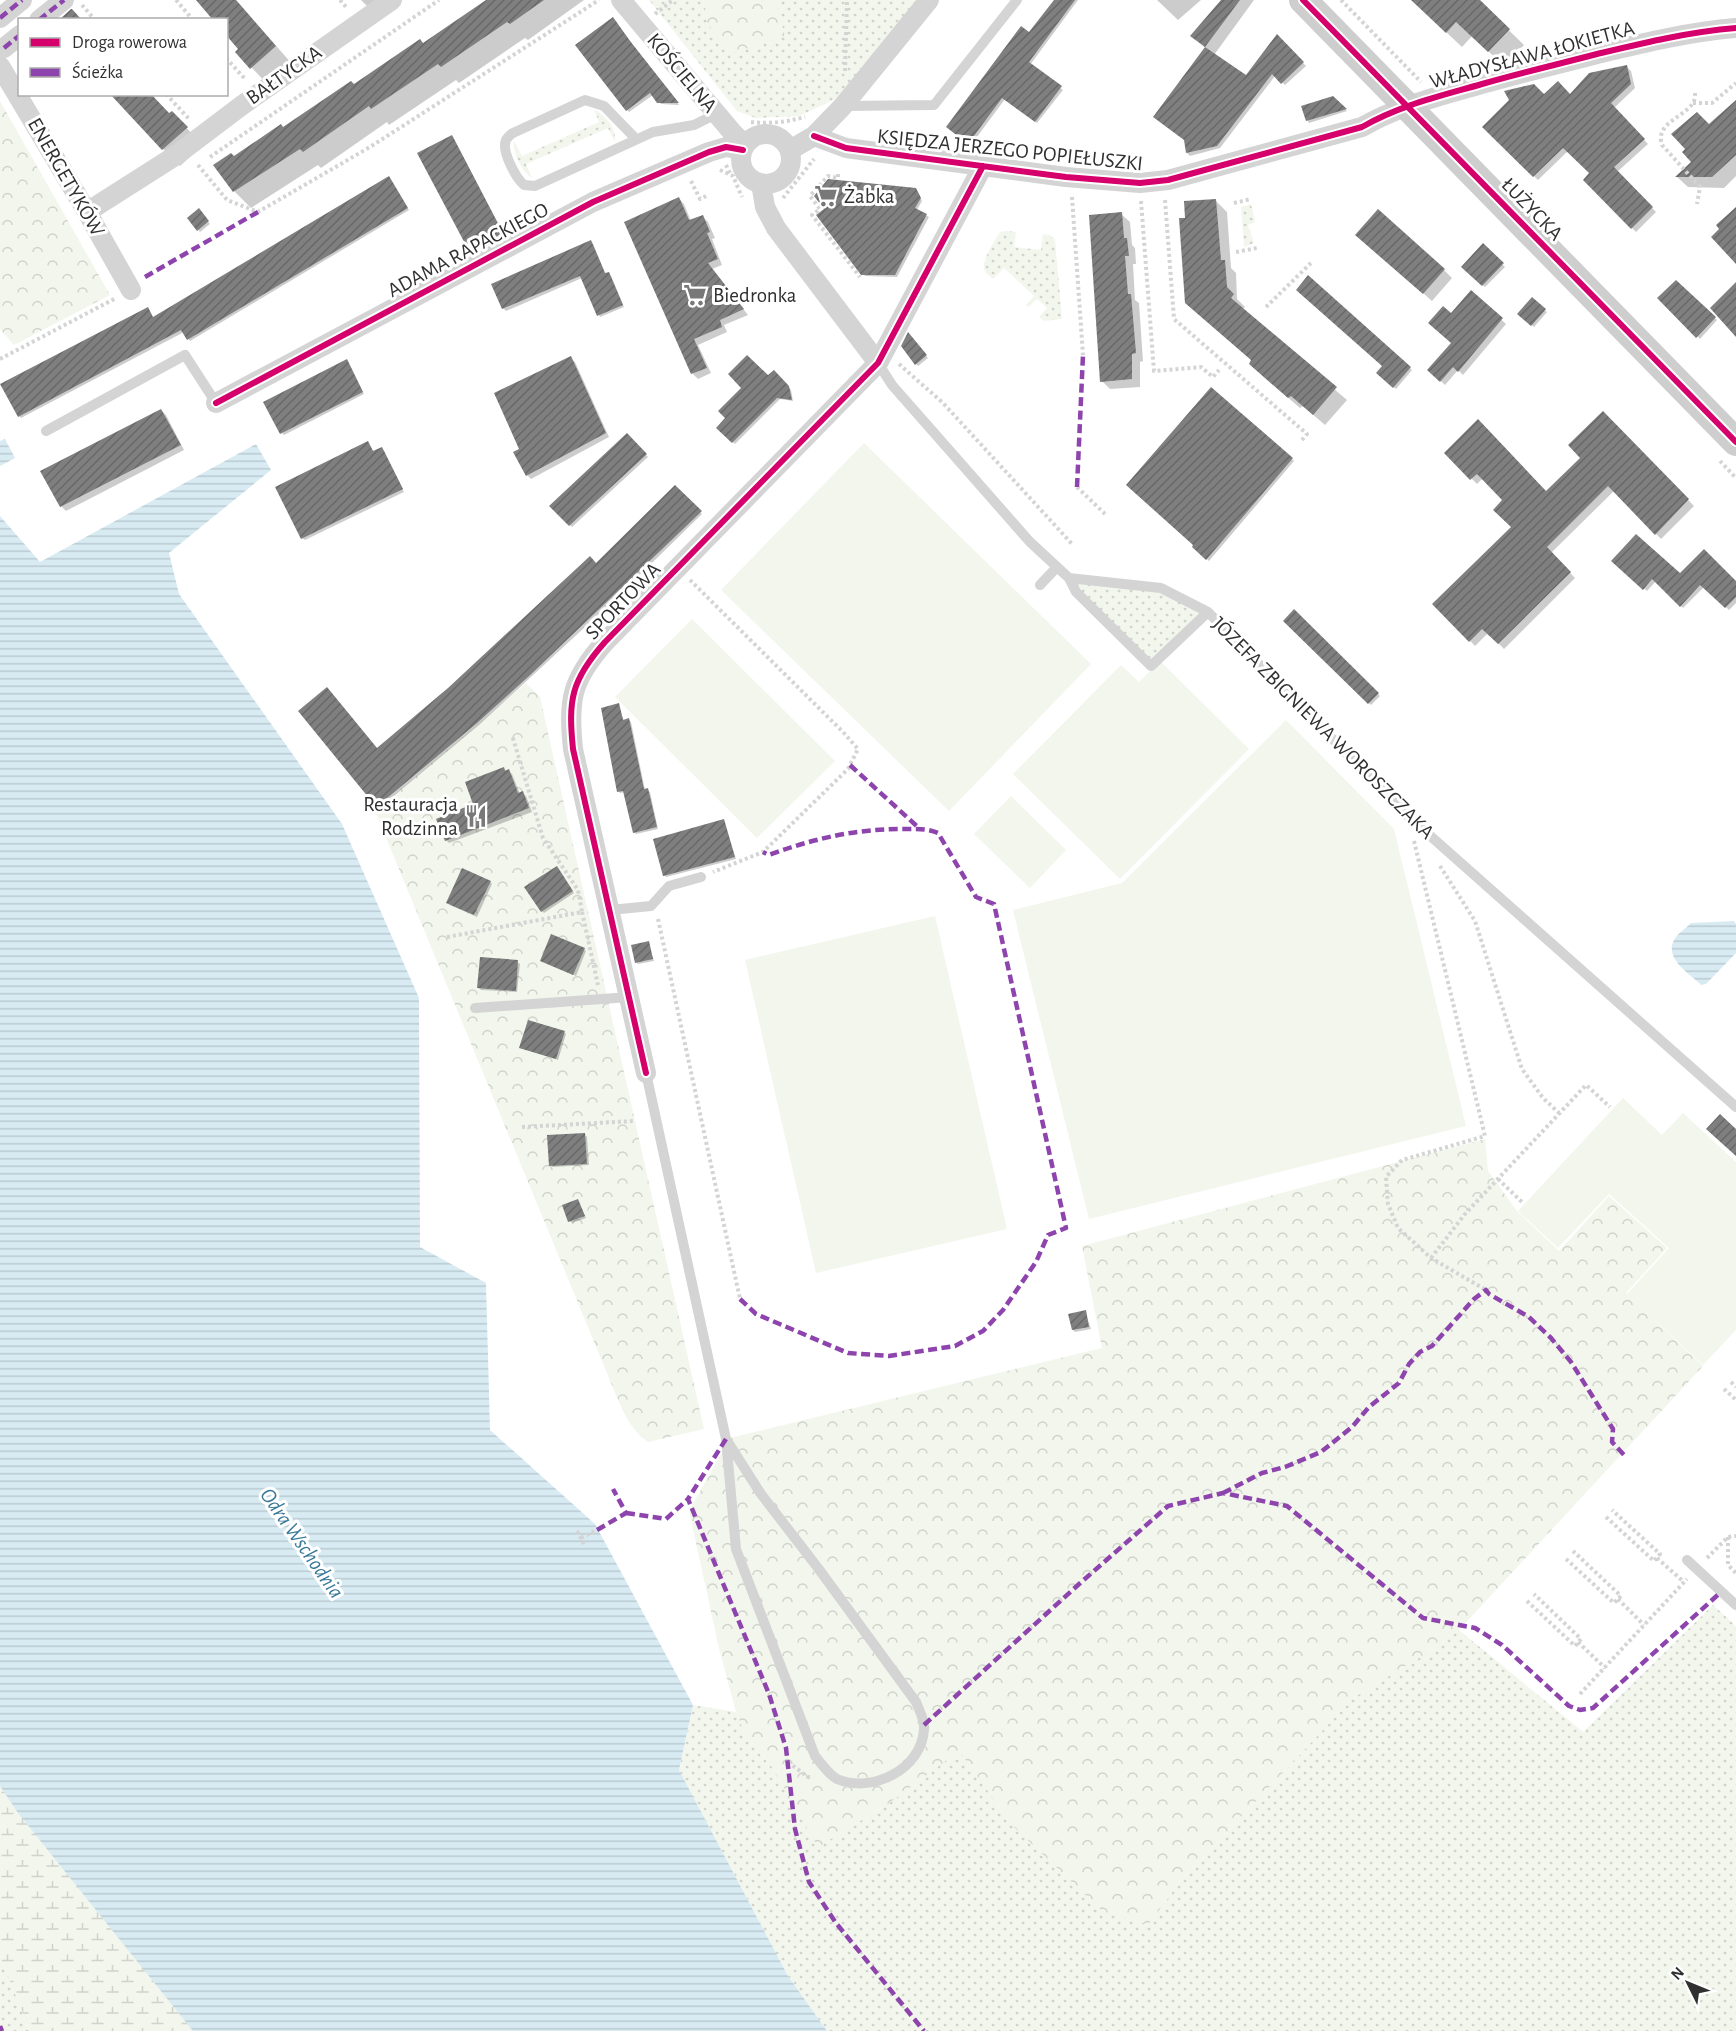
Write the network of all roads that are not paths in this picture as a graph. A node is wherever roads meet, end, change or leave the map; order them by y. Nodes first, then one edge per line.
1 (22, 0) edge
2 (64, 0) edge
3 (392, 0) edge
4 (621, 0) edge
5 (929, 0) edge
6 (1017, 0) edge
7 (1303, 0) edge
8 (0, 18) edge
9 (42, 18) edge
10 (1736, 28) edge
11 (18, 37) edge
12 (2, 57) edge
13 (18, 86) edge
14 (23, 96) edge
15 (1408, 105) junction
16 (843, 106) junction
17 (716, 114) junction
18 (814, 136) junction
19 (636, 139) junction
20 (744, 147) junction
21 (790, 150) junction
22 (983, 166) junction
23 (761, 183) junction
24 (87, 212) junction
25 (121, 290) road end
26 (878, 363) junction
27 (216, 403) joint
28 (46, 431) dead end
29 (1736, 442) edge
30 (1057, 567) junction
31 (1069, 578) junction
32 (1040, 585) dead end
33 (1208, 612) junction
34 (701, 877) road end
35 (610, 910) junction
36 (630, 998) junction
37 (475, 1008) dead end
38 (646, 1073) joint
39 (1736, 1107) edge
40 (726, 1439) junction
41 (1688, 1560) dead end
42 (1736, 1605) edge

1 - 8 street
2 - 9 street
3 - 24 street, BAŁTYCKA
4 - 17 street, KOŚCIELNA
5 - 16 street
6 - 16 lane
7 - 15 street, ŁUŻYCKA
10 - 15 street, WŁADYSŁAWA ŁOKIETKA
11 - 12 street
12 - 13 street, ENERGETYKÓW
14 - 24 street, ENERGETYKÓW
15 - 22 street, KSIĘDZA JERZEGO POPIEŁUSZKI
15 - 29 street, ŁUŻYCKA
16 - 18 street
17 - 19 lane
17 - 20 street, KOŚCIELNA
18 - 21 street
18 - 22 street, KSIĘDZA JERZEGO POPIEŁUSZKI
19 - 19 lane
20 - 21 street
20 - 23 street
20 - 27 street, ADAMA RAPACKIEGO
21 - 23 street
22 - 26 street, SPORTOWA
23 - 26 street
24 - 25 street, ENERGETYKÓW
26 - 30 lane
26 - 35 street, SPORTOWA
27 - 28 lane, ADAMA RAPACKIEGO
30 - 31 lane
30 - 32 lane
31 - 33 lane, JÓZEFA ZBIGNIEWA WOROSZCZAKA
31 - 33 lane
33 - 39 lane, JÓZEFA ZBIGNIEWA WOROSZCZAKA
34 - 35 lane
35 - 36 street, SPORTOWA
36 - 37 lane
36 - 38 street, SPORTOWA
38 - 40 lane
40 - 40 lane
41 - 42 lane

